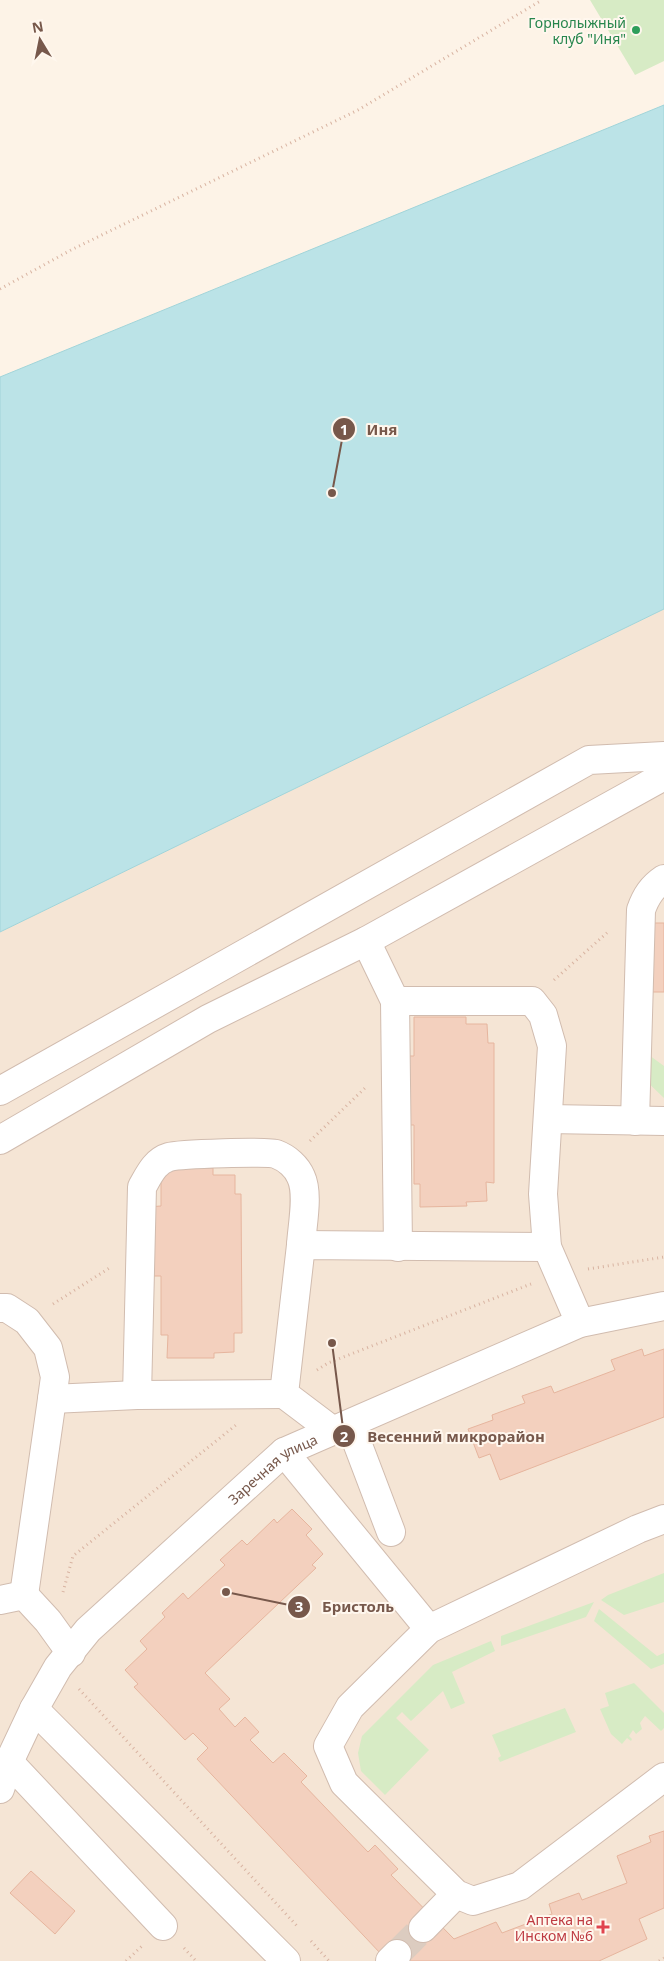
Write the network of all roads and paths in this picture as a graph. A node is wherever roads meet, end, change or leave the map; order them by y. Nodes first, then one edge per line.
1 (542, 0) edge
2 (0, 289) edge
3 (664, 756) edge
4 (664, 776) edge
5 (664, 879) edge
6 (610, 930) dead end
7 (366, 940) junction
8 (395, 1001) junction
9 (532, 1001) junction
10 (396, 1058) junction
11 (0, 1091) edge
12 (548, 1118) junction
13 (635, 1121) junction
14 (664, 1121) edge
15 (0, 1140) edge
16 (290, 1161) junction
17 (301, 1246) junction
18 (141, 1247) junction
19 (398, 1247) junction
20 (547, 1247) junction
21 (664, 1306) edge
22 (0, 1308) edge
23 (27, 1321) junction
24 (580, 1323) junction
25 (284, 1394) junction
26 (137, 1395) junction
27 (52, 1399) junction
28 (341, 1427) junction
29 (284, 1452) junction
30 (664, 1519) edge
31 (391, 1532) dead end
32 (12, 1597) edge
33 (429, 1629) junction
34 (65, 1660) junction
35 (34, 1709) junction
36 (9, 1762) junction
37 (664, 1777) edge
38 (0, 1789) edge
39 (456, 1894) junction
40 (163, 1926) dead end
41 (423, 1928) tunnel mouth
42 (303, 1932) dead end
43 (310, 1940) dead end
44 (664, 1958) edge
45 (286, 1961) edge
46 (330, 1961) edge
47 (659, 1961) edge

1 - 2 path
3 - 11 street
4 - 7 street
5 - 13 street
6 - 9 path
7 - 8 street
7 - 15 street
8 - 9 street
8 - 10 street
9 - 12 street
10 - 16 path
10 - 19 street
12 - 13 street
12 - 20 street
13 - 14 street
16 - 17 street
16 - 18 street
17 - 19 street
17 - 25 street
18 - 23 path
18 - 26 street
19 - 20 street
20 - 24 street
21 - 24 street, Заречная улица
22 - 23 street
23 - 27 street
24 - 28 street, Заречная улица
25 - 26 street
25 - 28 street
26 - 27 street
27 - 32 street
28 - 29 street, Заречная улица
28 - 31 street
29 - 33 street
29 - 34 street, Заречная улица
30 - 33 street
32 - 34 street
33 - 39 street
34 - 35 street, Заречная улица
34 - 42 path
35 - 36 street, Заречная улица
35 - 45 street
36 - 38 street, Заречная улица
36 - 40 street
37 - 39 street
39 - 41 street
43 - 46 path
44 - 47 path

